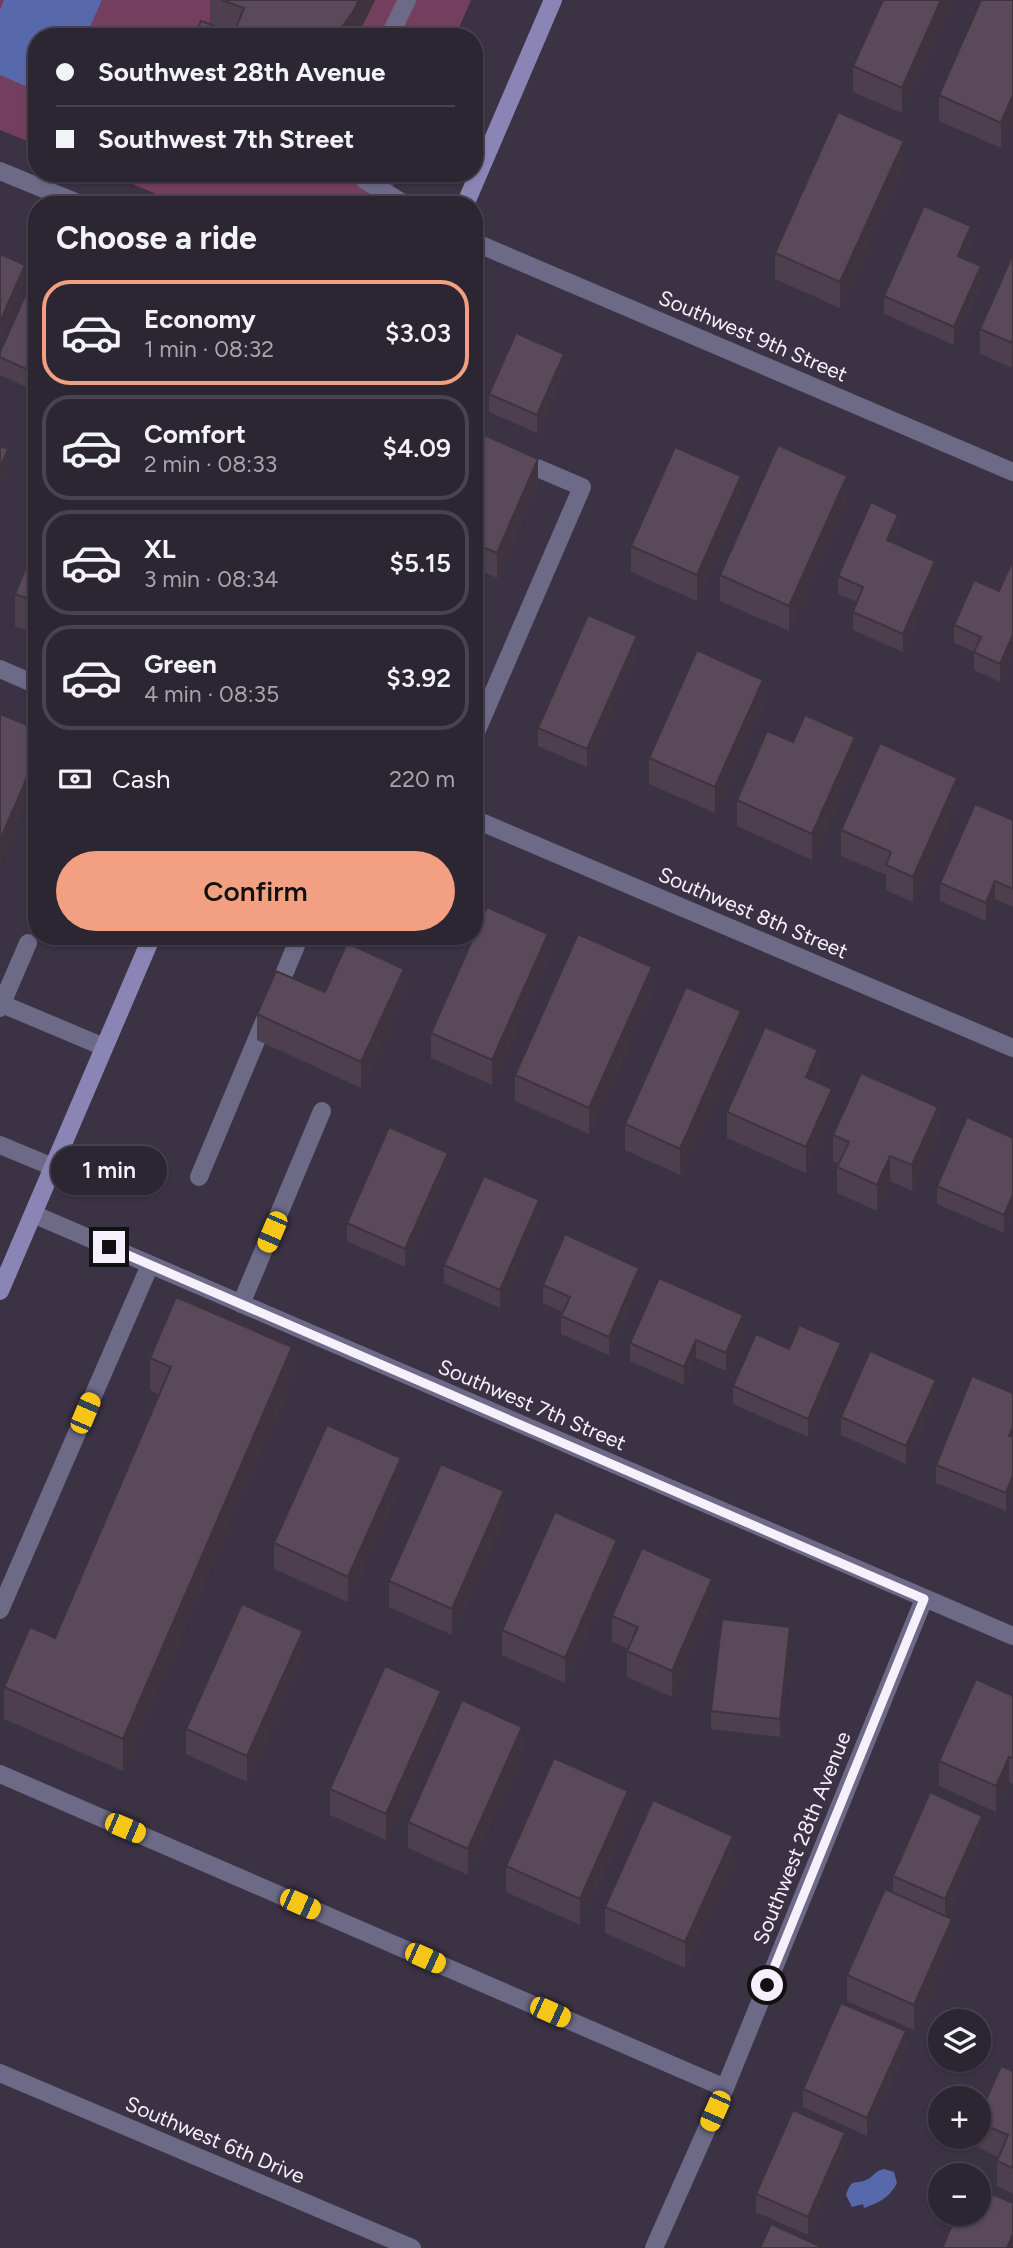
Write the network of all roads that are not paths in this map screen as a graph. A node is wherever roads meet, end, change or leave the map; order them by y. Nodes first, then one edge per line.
1 (407, 0) edge
2 (553, 0) edge
3 (393, 28) edge
4 (483, 163) edge
5 (0, 171) edge
6 (368, 182) edge
7 (61, 196) edge
8 (391, 196) edge
9 (483, 246) edge
10 (483, 445) edge
11 (1013, 472) edge
12 (0, 669) edge
13 (28, 680) edge
14 (483, 716) edge
15 (483, 823) edge
16 (28, 943) dead end
17 (148, 945) edge
18 (296, 945) edge
19 (1, 1006) edge
20 (104, 1047) junction
21 (1013, 1048) edge
22 (322, 1111) dead end
23 (0, 1145) edge
24 (53, 1167) junction
25 (200, 1177) dead end
26 (33, 1214) junction
27 (150, 1265) junction
28 (0, 1291) edge
29 (242, 1304) junction
30 (924, 1599) junction
31 (0, 1610) edge
32 (1013, 1636) edge
33 (0, 1774) edge
34 (0, 2073) edge
35 (725, 2088) junction
36 (412, 2248) edge
37 (654, 2248) edge

1 - 3 street
2 - 4 street
5 - 7 street
6 - 8 street
9 - 11 street, Southwest 9th Street
10 - 14 street
12 - 13 street
15 - 21 street, Southwest 8th Street
16 - 19 street
17 - 20 street
18 - 25 street
19 - 20 street
20 - 24 street
22 - 29 street
23 - 24 street
24 - 26 street
26 - 27 street, Southwest 7th Street
26 - 28 street
27 - 29 street, Southwest 7th Street
27 - 31 street
29 - 30 street, Southwest 7th Street
30 - 32 street, Southwest 7th Street
30 - 35 street, Southwest 28th Avenue
33 - 35 street
34 - 36 street, Southwest 6th Drive
35 - 37 street, Southwest 28th Avenue

